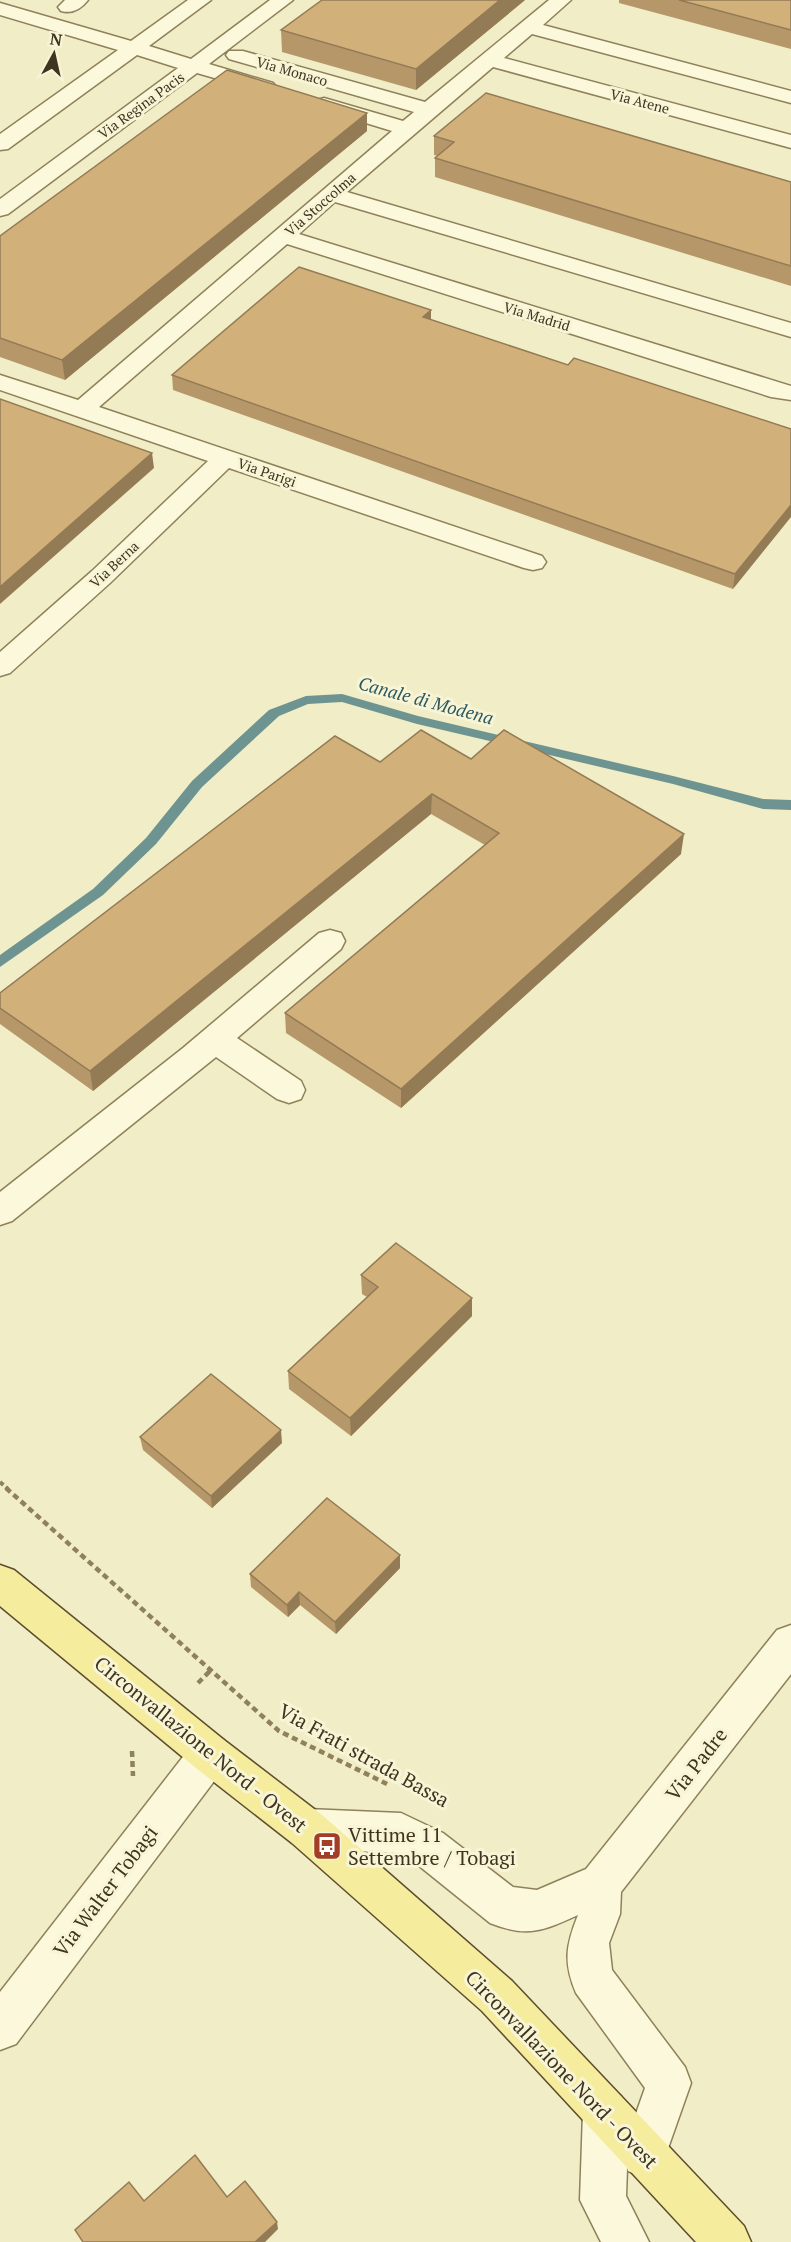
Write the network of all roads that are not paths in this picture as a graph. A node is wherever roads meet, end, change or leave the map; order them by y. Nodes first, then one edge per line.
1 (201, 0) edge
2 (283, 0) edge
3 (561, 0) edge
4 (0, 9) edge
5 (133, 26) dead end
6 (529, 27) junction
7 (155, 32) junction
8 (175, 38) dead end
9 (196, 44) dead end
10 (134, 48) junction
11 (216, 50) junction
12 (490, 60) junction
13 (195, 66) junction
14 (284, 92) edge
15 (791, 97) edge
16 (307, 99) edge
17 (429, 110) junction
18 (407, 129) junction
19 (791, 142) edge
20 (0, 144) edge
21 (331, 194) junction
22 (0, 209) edge
23 (283, 236) junction
24 (791, 330) edge
25 (0, 382) edge
26 (791, 393) edge
27 (81, 410) junction
28 (225, 458) junction
29 (533, 562) dead end
30 (0, 667) edge
31 (330, 941) dead end
32 (214, 1039) junction
33 (289, 1090) dead end
34 (0, 1211) edge
35 (0, 1582) edge
36 (791, 1643) edge
37 (210, 1754) junction
38 (307, 1829) junction
39 (600, 1885) junction
40 (0, 2028) edge
41 (605, 2112) junction
42 (644, 2155) junction
43 (626, 2242) edge
44 (728, 2242) edge

1 - 7 street
2 - 11 street, Via Regina Pacis
3 - 6 street, Via Stoccolma
4 - 10 street, Via Monaco
5 - 7 street
6 - 12 street, Via Stoccolma
6 - 15 street
7 - 8 street
7 - 10 street
9 - 11 street, Via Monaco
10 - 13 street, Via Monaco
10 - 20 street
11 - 13 street, Via Regina Pacis
11 - 17 street, Via Monaco
12 - 17 street, Via Stoccolma
12 - 19 street, Via Atene
13 - 14 street, Via Monaco
13 - 22 street, Via Regina Pacis
16 - 18 street, Via Monaco
17 - 18 street, Via Stoccolma
18 - 21 street, Via Stoccolma
21 - 23 street, Via Stoccolma
21 - 24 street
23 - 26 street, Via Madrid
23 - 27 street, Via Stoccolma
25 - 27 street, Via Parigi
27 - 28 street, Via Parigi
28 - 29 street, Via Parigi
28 - 30 street, Via Berna
31 - 32 street
32 - 33 street
32 - 34 street
35 - 37 main road, Circonvallazione Nord - Ovest
36 - 39 street, Via Padre
37 - 38 main road, Circonvallazione Nord - Ovest
37 - 40 street, Via Walter Tobagi
38 - 39 street
38 - 41 main road, Circonvallazione Nord - Ovest
39 - 42 street
41 - 42 main road, Circonvallazione Nord - Ovest
41 - 43 street
42 - 44 main road, Circonvallazione Nord - Ovest

